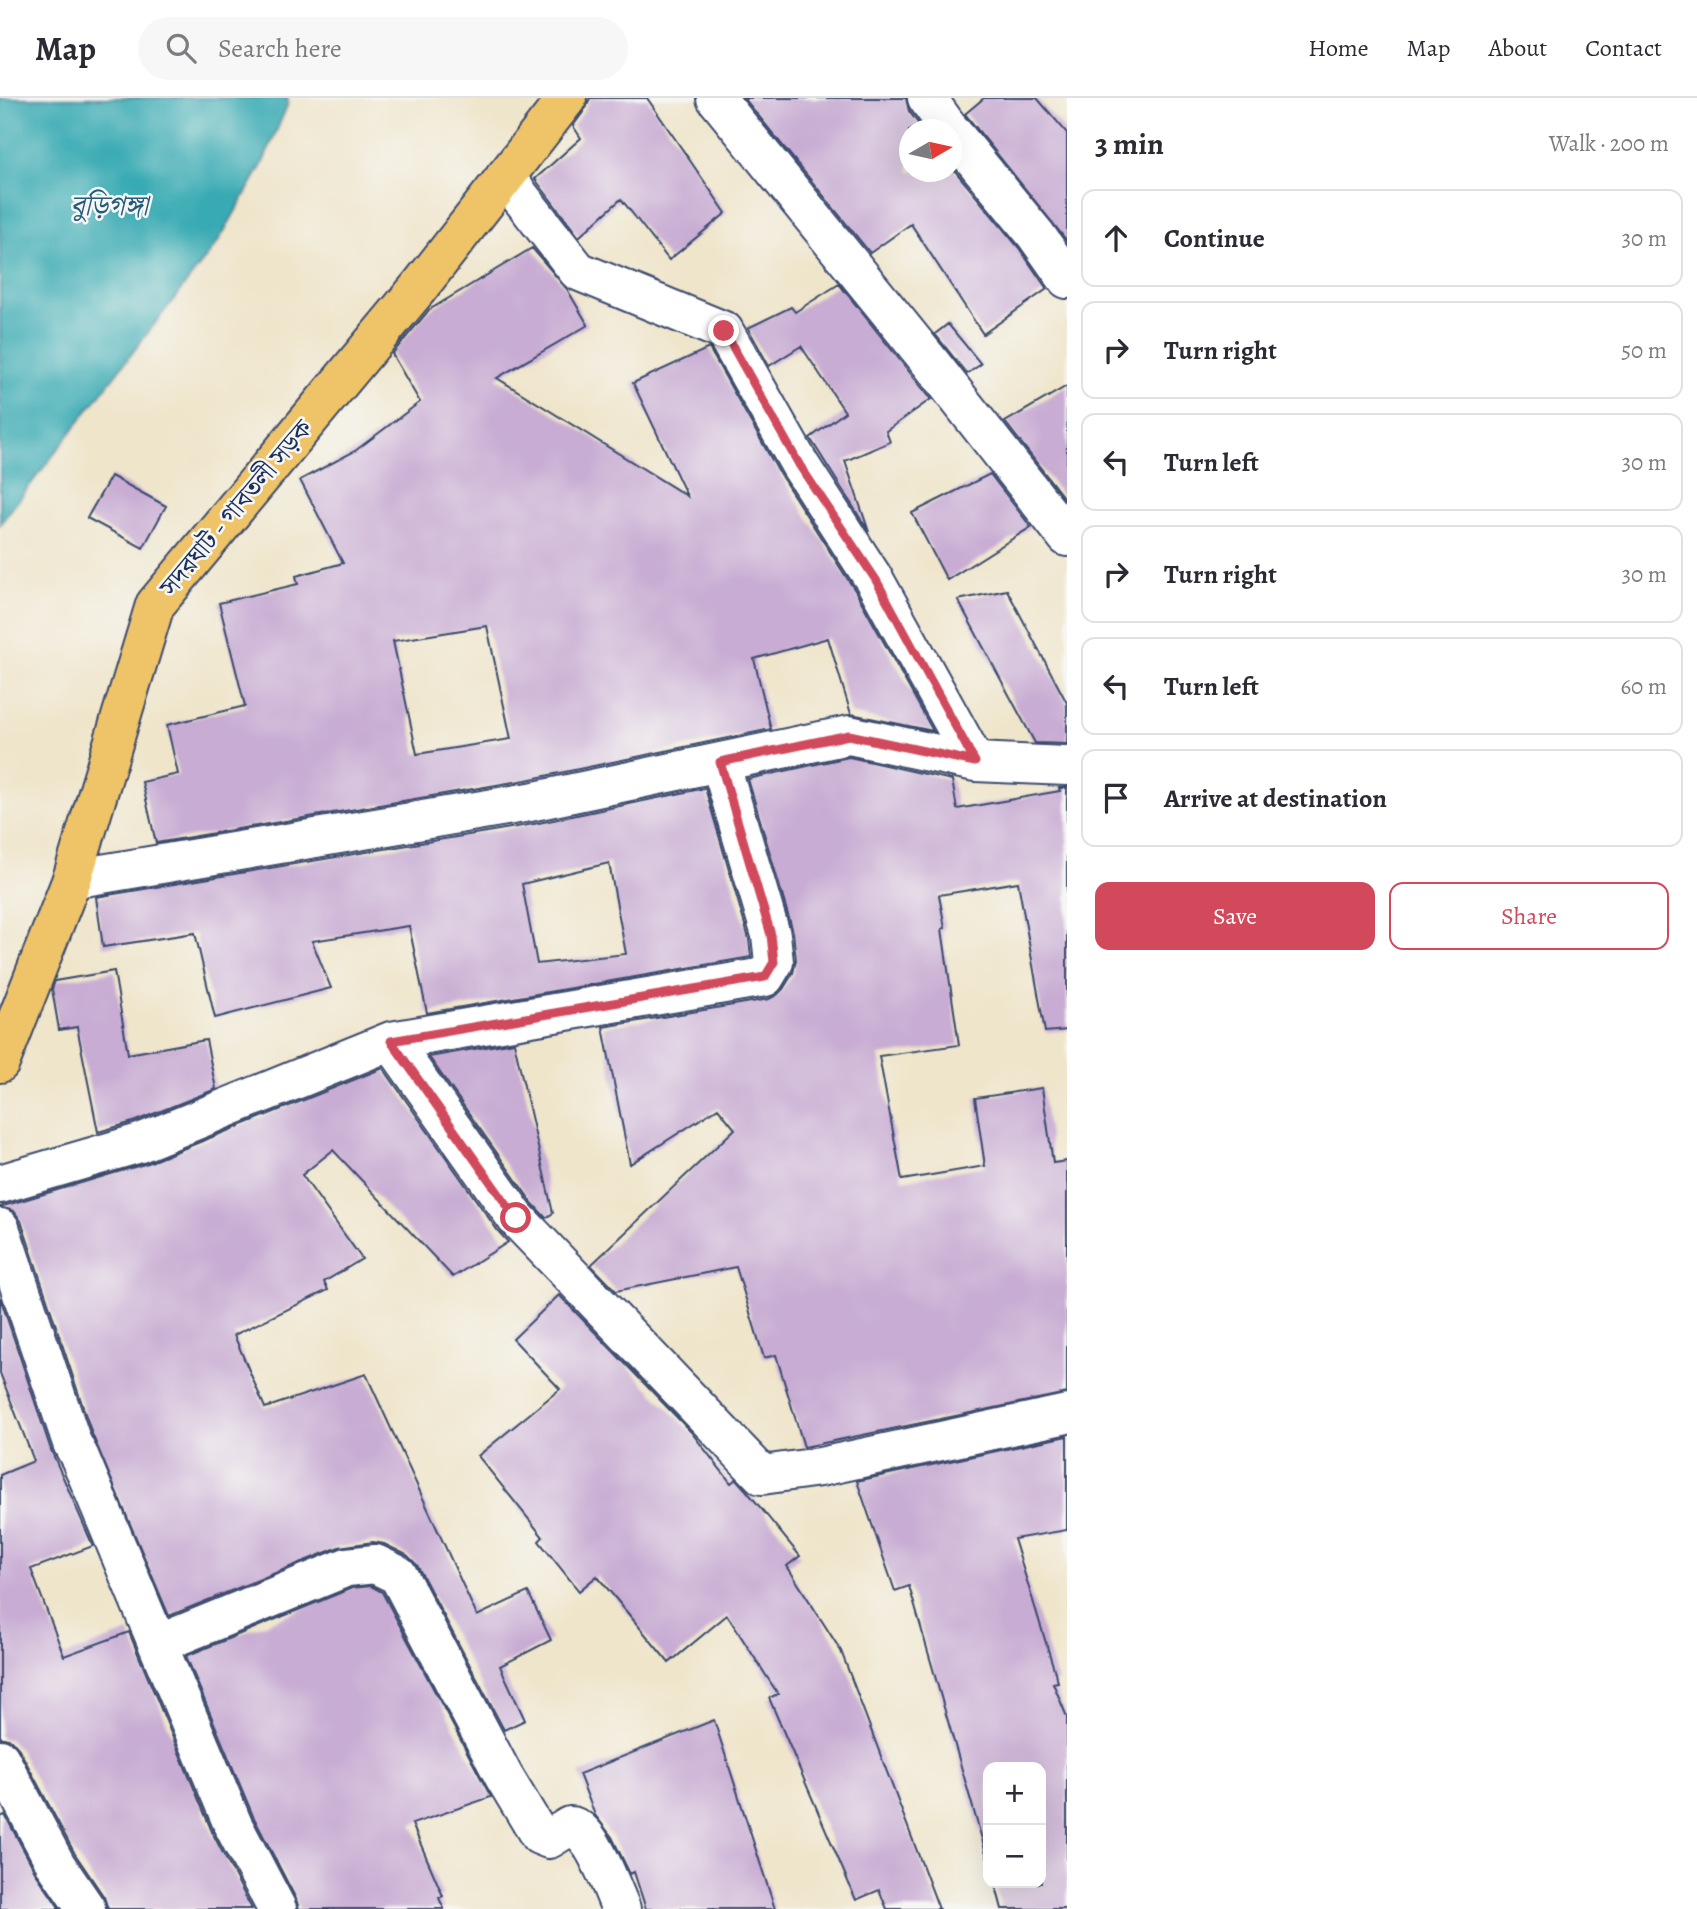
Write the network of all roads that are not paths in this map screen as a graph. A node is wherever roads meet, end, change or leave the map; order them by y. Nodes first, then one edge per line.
1 (567, 98) edge
2 (716, 98) edge
3 (927, 98) edge
4 (943, 119) edge
5 (962, 144) edge
6 (505, 177) junction
7 (1067, 279) edge
8 (1067, 537) edge
9 (720, 762) junction
10 (975, 762) junction
11 (1067, 766) edge
12 (72, 879) junction
13 (391, 1041) junction
14 (0, 1063) edge
15 (0, 1184) edge
16 (0, 1228) edge
17 (1067, 1414) edge
18 (158, 1644) junction
19 (0, 1759) edge
20 (86, 1909) edge
21 (277, 1909) edge
22 (621, 1909) edge

1 - 6 highway, সদরঘাট - গাবতলী সড়ক
2 - 8 street
3 - 4 street
5 - 7 street
6 - 10 street
6 - 12 highway, সদরঘাট - গাবতলী সড়ক
9 - 10 street
9 - 12 street
9 - 13 street
10 - 11 street
12 - 14 highway, সদরঘাট - গাবতলী সড়ক
13 - 15 street
13 - 17 street
16 - 18 street
18 - 21 street
18 - 22 street
19 - 20 street

